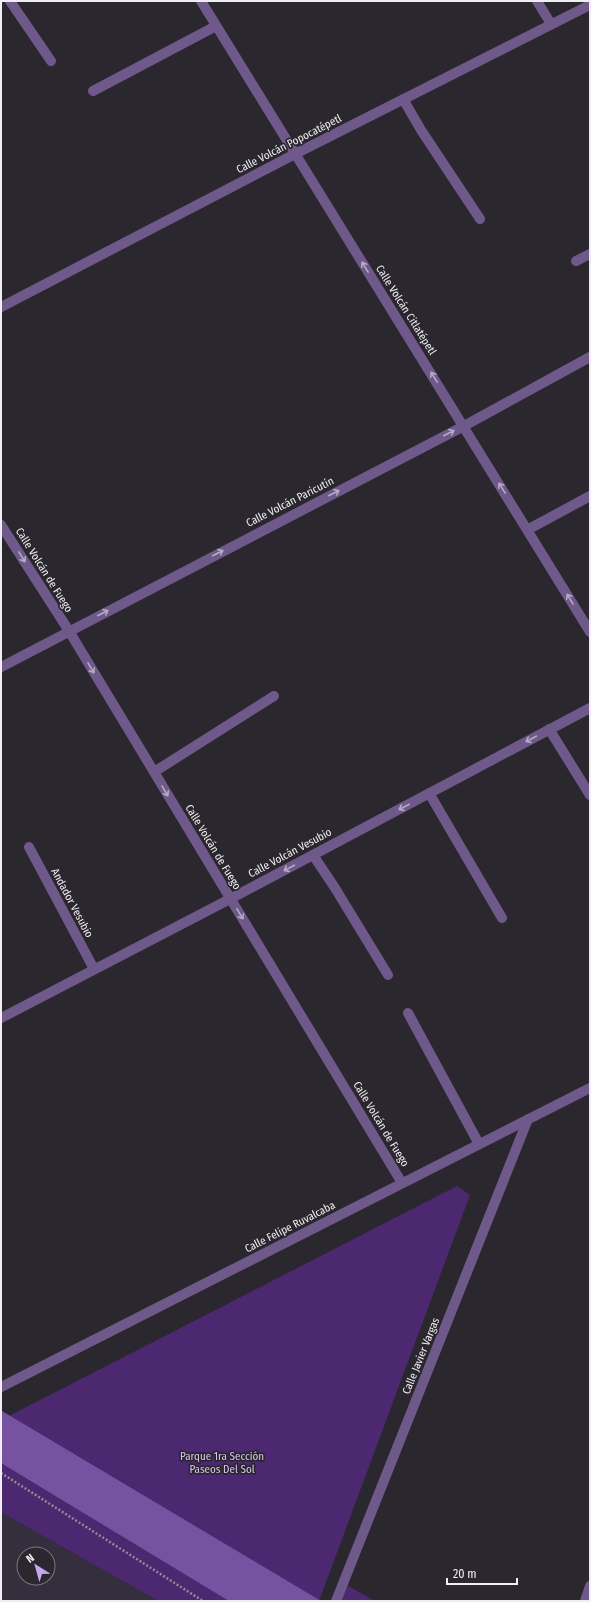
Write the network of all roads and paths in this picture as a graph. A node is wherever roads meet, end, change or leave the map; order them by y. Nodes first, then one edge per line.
1 (10, 1) edge
2 (201, 1) edge
3 (537, 1) edge
4 (590, 5) edge
5 (551, 24) junction
6 (216, 26) junction
7 (51, 61) dead end
8 (94, 91) dead end
9 (403, 99) junction
10 (295, 154) junction
11 (480, 219) dead end
12 (590, 254) edge
13 (576, 261) dead end
14 (1, 307) edge
15 (590, 357) edge
16 (464, 426) junction
17 (590, 496) edge
18 (1, 524) edge
19 (527, 530) junction
20 (68, 631) junction
21 (590, 632) edge
22 (1, 667) edge
23 (274, 696) dead end
24 (590, 708) edge
25 (549, 729) junction
26 (154, 772) junction
27 (429, 793) junction
28 (590, 794) edge
29 (29, 847) dead end
30 (313, 855) junction
31 (230, 899) junction
32 (502, 918) dead end
33 (94, 969) junction
34 (388, 975) dead end
35 (408, 1013) dead end
36 (1, 1018) edge
37 (590, 1088) edge
38 (528, 1119) junction
39 (478, 1144) junction
40 (402, 1183) junction
41 (1, 1387) edge
42 (1, 1474) edge
43 (590, 1586) edge
44 (203, 1601) edge
45 (336, 1601) edge
46 (585, 1601) edge

1 - 7 street
2 - 6 street, Calle Volcán Citlatépetl
3 - 5 street
4 - 5 street, Calle Volcán Popocatépetl
5 - 9 street, Calle Volcán Popocatépetl
6 - 8 street
6 - 10 street, Calle Volcán Citlatépetl
9 - 10 street, Calle Volcán Popocatépetl
9 - 11 street
10 - 14 street, Calle Volcán Popocatépetl
16 -> 10 street, Calle Volcán Citlatépetl
12 - 13 street
15 - 16 street, Calle Volcán Paricutín
19 -> 16 street, Calle Volcán Citlatépetl
20 -> 16 street, Calle Volcán Paricutín
17 - 19 street
18 -> 20 street, Calle Volcán de Fuego
21 -> 19 street, Calle Volcán Citlatépetl
20 - 22 street, Calle Volcán Paricutín
20 -> 26 street, Calle Volcán de Fuego
23 - 26 street
24 - 25 street, Calle Volcán Vesubio
25 -> 27 street, Calle Volcán Vesubio
25 - 28 street
26 -> 31 street, Calle Volcán de Fuego
27 -> 30 street, Calle Volcán Vesubio
27 - 32 street
29 - 33 street, Andador Vesubio
30 -> 31 street, Calle Volcán Vesubio
30 - 34 street
31 - 33 street, Calle Volcán Vesubio
31 -> 40 street, Calle Volcán de Fuego
33 - 36 street, Calle Volcán Vesubio
35 - 39 street
37 - 38 street, Calle Felipe Ruvalcaba
38 - 39 street, Calle Felipe Ruvalcaba
38 - 45 street, Calle Javier Vargas
39 - 40 street, Calle Felipe Ruvalcaba
40 - 41 street, Calle Felipe Ruvalcaba
42 - 44 path
43 - 46 street

